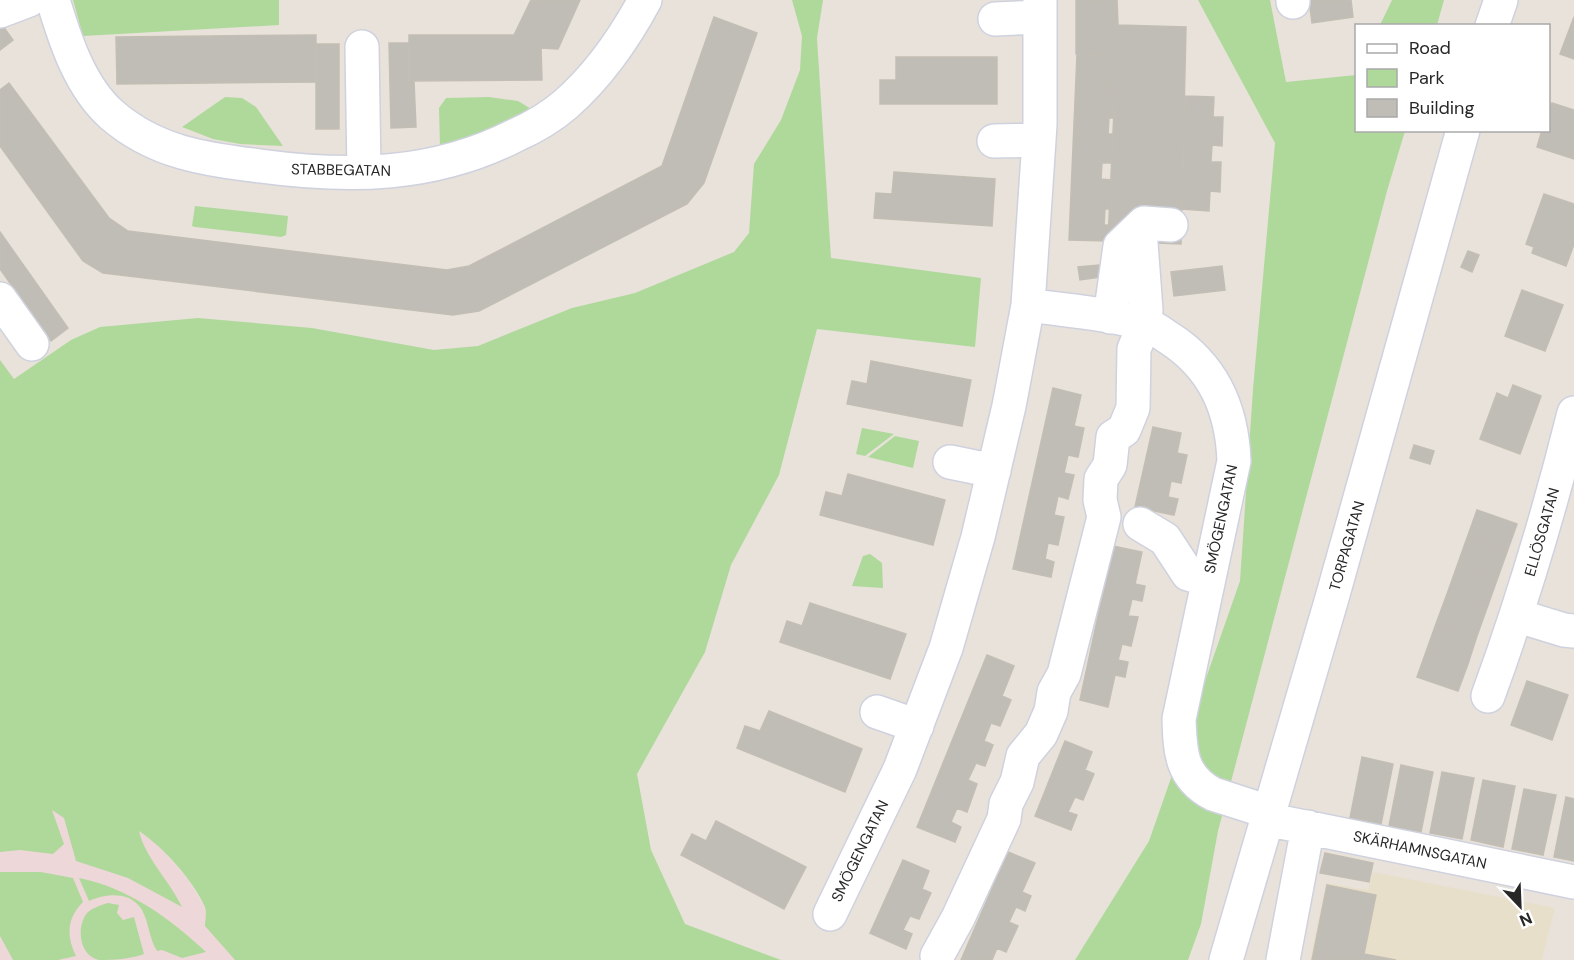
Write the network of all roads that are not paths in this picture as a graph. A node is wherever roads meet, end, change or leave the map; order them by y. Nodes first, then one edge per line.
1 (29, 0) edge
2 (53, 0) edge
3 (645, 0) edge
4 (1501, 0) edge
5 (1040, 9) edge
6 (0, 11) edge
7 (995, 19) dead end
8 (1493, 24) edge
9 (362, 47) dead end
10 (1462, 132) edge
11 (1039, 140) junction
12 (994, 141) dead end
13 (364, 172) junction
14 (1171, 225) dead end
15 (1130, 244) junction
16 (0, 299) edge
17 (1028, 305) junction
18 (1110, 317) junction
19 (1144, 325) junction
20 (32, 344) dead end
21 (1574, 413) edge
22 (950, 462) dead end
23 (994, 471) junction
24 (1140, 524) dead end
25 (1208, 580) junction
26 (1518, 616) junction
27 (1574, 631) edge
28 (1488, 696) dead end
29 (877, 712) dead end
30 (916, 726) junction
31 (1268, 816) junction
32 (1308, 827) junction
33 (1574, 882) edge
34 (830, 914) dead end
35 (937, 956) dead end
36 (1226, 960) edge
37 (1283, 960) edge

1 - 6 street
2 - 13 street, STABBEGATAN
3 - 13 street, STABBEGATAN
4 - 8 street
5 - 7 street
5 - 11 street, SMÖGENGATAN
9 - 13 street
10 - 31 street, TORPAGATAN
11 - 12 street
11 - 17 street, SMÖGENGATAN
14 - 15 street
15 - 18 street
15 - 19 street
16 - 20 street
17 - 18 street, SMÖGENGATAN
17 - 23 street, SMÖGENGATAN
18 - 19 street, SMÖGENGATAN
19 - 25 street, SMÖGENGATAN
19 - 35 street
21 - 26 street, ELLÖSGATAN
22 - 23 street
23 - 30 street, SMÖGENGATAN
24 - 25 street
25 - 31 street, SMÖGENGATAN
26 - 27 street
26 - 28 street, ELLÖSGATAN
29 - 30 street
30 - 34 street, SMÖGENGATAN
31 - 32 street, SKÄRHAMNSGATAN
31 - 36 street, TORPAGATAN
32 - 33 street, SKÄRHAMNSGATAN
32 - 37 street

